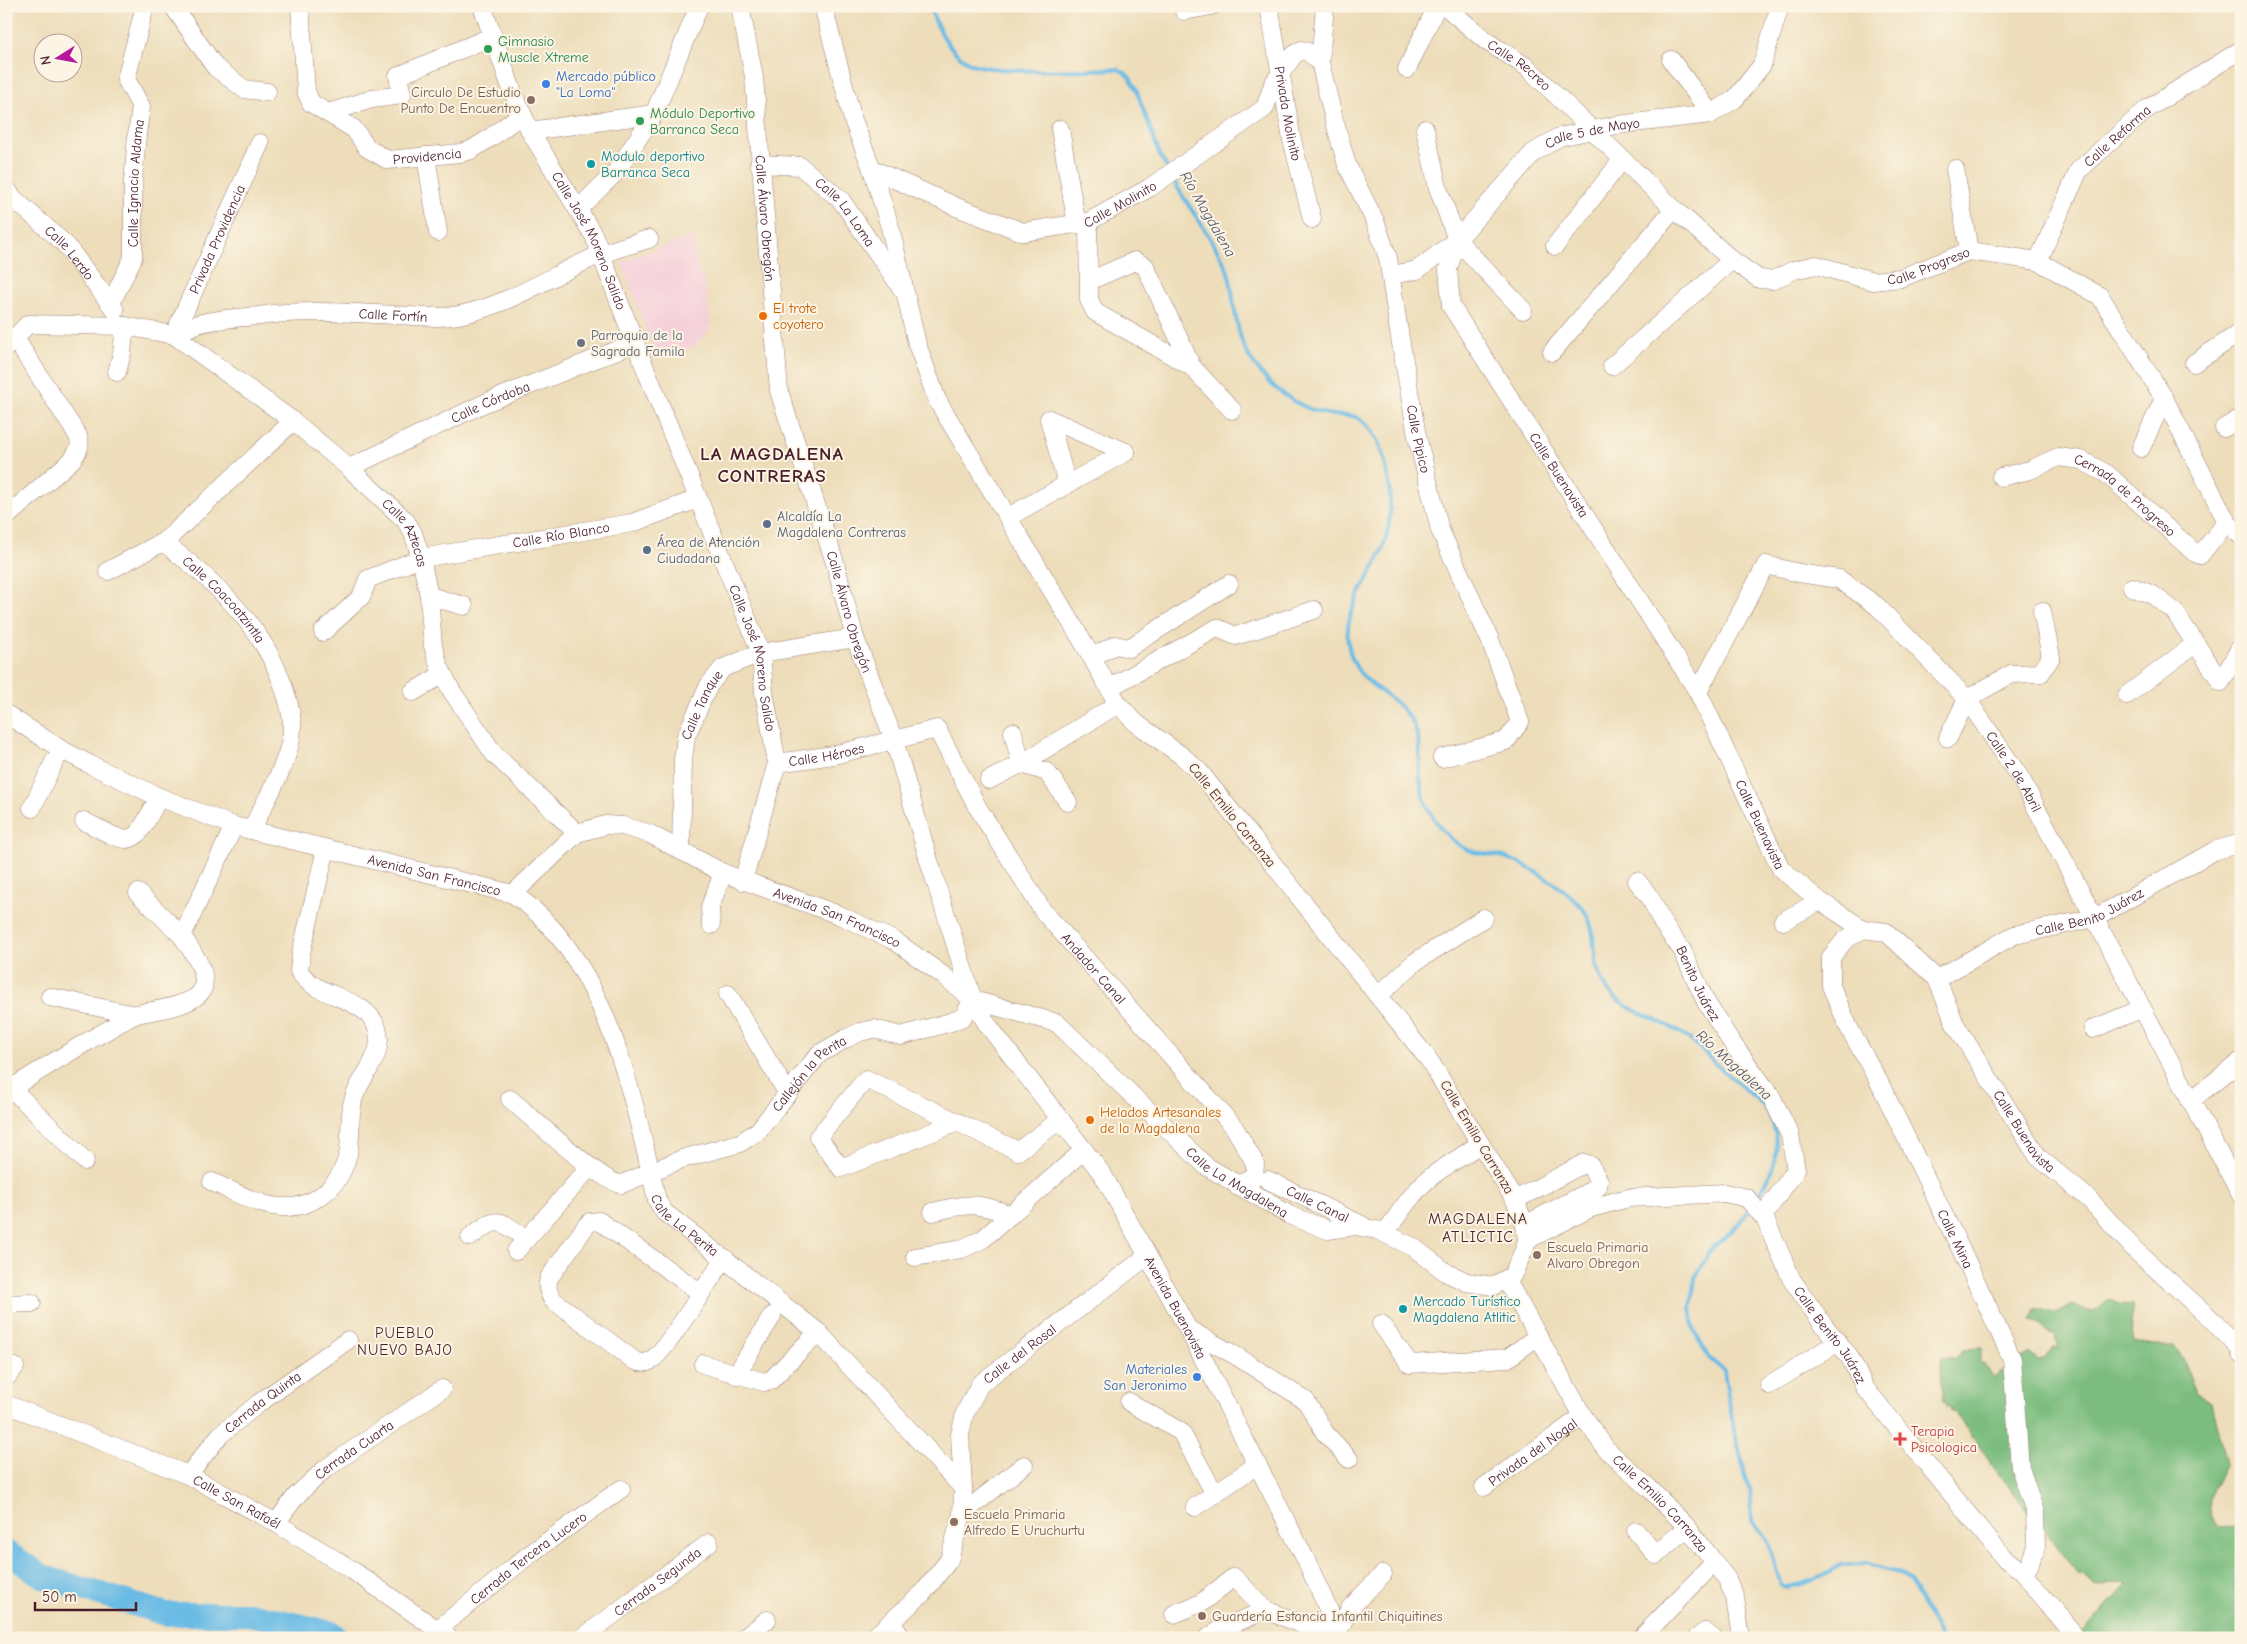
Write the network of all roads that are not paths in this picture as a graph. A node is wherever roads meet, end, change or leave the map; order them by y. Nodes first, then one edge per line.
1 (145, 6) edge
2 (173, 6) edge
3 (300, 6) edge
4 (482, 6) edge
5 (699, 6) edge
6 (740, 6) edge
7 (823, 6) edge
8 (1211, 6) edge
9 (1269, 6) edge
10 (1437, 6) edge
11 (1445, 6) edge
12 (1780, 6) edge
13 (1327, 7) edge
14 (1184, 11) dead end
15 (493, 36) junction
16 (2241, 50) edge
17 (1671, 60) dead end
18 (1320, 62) junction
19 (1407, 69) dead end
20 (1280, 73) junction
21 (267, 92) dead end
22 (328, 113) junction
23 (522, 114) junction
24 (654, 114) junction
25 (1711, 114) junction
26 (1060, 129) dead end
27 (1425, 129) dead end
28 (1589, 129) junction
29 (530, 131) junction
30 (260, 143) dead end
31 (426, 156) junction
32 (1622, 160) junction
33 (759, 164) junction
34 (872, 169) junction
35 (1955, 169) dead end
36 (6, 188) edge
37 (579, 208) junction
38 (1674, 209) junction
39 (1312, 219) dead end
40 (1082, 223) junction
41 (438, 232) dead end
42 (649, 239) dead end
43 (1457, 240) junction
44 (1555, 246) dead end
45 (1968, 252) junction
46 (601, 254) junction
47 (1732, 260) junction
48 (2038, 261) junction
49 (1392, 275) junction
50 (1089, 281) junction
51 (907, 296) junction
52 (111, 303) junction
53 (1523, 310) dead end
54 (125, 326) junction
55 (2241, 332) edge
56 (176, 336) junction
57 (10, 342) edge
58 (635, 343) junction
59 (1552, 352) dead end
60 (2194, 363) dead end
61 (1612, 366) dead end
62 (1192, 367) junction
63 (117, 372) dead end
64 (2164, 398) junction
65 (1232, 410) dead end
66 (2241, 418) edge
67 (293, 421) junction
68 (2224, 428) dead end
69 (2141, 448) dead end
70 (348, 468) junction
71 (2001, 477) dead end
72 (1067, 484) dead end
73 (698, 499) junction
74 (6, 517) edge
75 (1008, 517) junction
76 (2227, 522) junction
77 (2241, 536) edge
78 (163, 542) junction
79 (421, 558) junction
80 (108, 571) dead end
81 (1229, 584) dead end
82 (2132, 587) dead end
83 (429, 596) junction
84 (464, 606) dead end
85 (1314, 610) dead end
86 (2042, 611) dead end
87 (323, 632) dead end
88 (855, 638) junction
89 (2195, 644) junction
90 (2241, 646) edge
91 (761, 653) junction
92 (1092, 657) junction
93 (443, 674) junction
94 (412, 692) dead end
95 (1698, 692) junction
96 (2128, 695) dead end
97 (1113, 696) junction
98 (1967, 699) junction
99 (6, 714) edge
100 (937, 729) joint
101 (1013, 732) dead end
102 (1948, 738) dead end
103 (894, 740) junction
104 (62, 750) junction
105 (1442, 758) dead end
106 (777, 763) junction
107 (1021, 764) junction
108 (989, 780) dead end
109 (159, 797) junction
110 (1068, 802) dead end
111 (32, 808) dead end
112 (84, 822) dead end
113 (242, 828) junction
114 (577, 833) junction
115 (2241, 843) edge
116 (326, 849) junction
117 (681, 851) junction
118 (723, 873) junction
119 (743, 881) junction
120 (1637, 881) dead end
121 (138, 893) dead end
122 (513, 894) junction
123 (1820, 902) junction
124 (1484, 918) dead end
125 (2095, 918) junction
126 (1783, 921) dead end
127 (711, 925) dead end
128 (1863, 929) junction
129 (182, 936) junction
130 (1937, 979) junction
131 (728, 994) dead end
132 (1378, 996) junction
133 (50, 997) dead end
134 (973, 1000) junction
135 (2141, 1009) junction
136 (135, 1015) junction
137 (2093, 1029) dead end
138 (2241, 1061) edge
139 (9, 1086) edge
140 (788, 1094) junction
141 (510, 1099) dead end
142 (2190, 1101) junction
143 (1061, 1119) junction
144 (958, 1122) junction
145 (1480, 1143) junction
146 (1084, 1150) junction
147 (85, 1161) dead end
148 (590, 1167) junction
149 (652, 1173) junction
150 (1268, 1180) dead end
151 (212, 1182) dead end
152 (1238, 1187) junction
153 (2241, 1195) edge
154 (1515, 1200) junction
155 (933, 1212) dead end
156 (1011, 1215) junction
157 (1762, 1215) junction
158 (1368, 1228) junction
159 (1526, 1232) junction
160 (1385, 1233) junction
161 (470, 1237) dead end
162 (915, 1257) dead end
163 (1146, 1257) junction
164 (724, 1258) junction
165 (1506, 1281) junction
166 (701, 1293) junction
167 (32, 1303) dead end
168 (6, 1304) edge
169 (772, 1316) dead end
170 (1381, 1324) dead end
171 (1188, 1330) junction
172 (818, 1332) junction
173 (1538, 1336) junction
174 (348, 1340) dead end
175 (1838, 1342) junction
176 (2241, 1354) edge
177 (704, 1364) dead end
178 (736, 1375) junction
179 (1768, 1385) dead end
180 (442, 1389) dead end
181 (1129, 1402) dead end
182 (6, 1404) edge
183 (1583, 1416) junction
184 (1348, 1459) dead end
185 (1024, 1465) dead end
186 (1257, 1465) junction
187 (188, 1475) junction
188 (963, 1488) junction
189 (1484, 1488) dead end
190 (621, 1489) dead end
191 (1215, 1494) junction
192 (1195, 1507) dead end
193 (962, 1514) junction
194 (276, 1523) junction
195 (1687, 1527) junction
196 (1636, 1531) dead end
197 (709, 1543) dead end
198 (1715, 1562) junction
199 (2021, 1572) junction
200 (1383, 1574) dead end
201 (1266, 1610) junction
202 (1174, 1614) dead end
203 (767, 1620) dead end
204 (891, 1622) junction
205 (1741, 1632) edge
206 (443, 1633) edge
207 (1339, 1635) edge
208 (582, 1638) edge
209 (744, 1638) edge
210 (873, 1638) edge
211 (902, 1638) edge
212 (1208, 1638) edge
213 (1641, 1638) edge
214 (1697, 1638) edge
215 (1713, 1638) edge
216 (1726, 1638) edge
217 (2074, 1638) edge

1 - 52 street, Calle Ignacio Aldama
2 - 21 street
3 - 22 street, Providencia
4 - 15 street, Calle José Moreno Salido
5 - 24 street
6 - 33 street, Calle Álvaro Obregón
7 - 34 street, Calle Emilio Carranza
8 - 14 street
9 - 20 street, Privada Molinito
10 - 19 street
11 - 28 street, Calle Recreo
12 - 25 street, Calle 5 de Mayo
13 - 18 street, Calle Pipico
15 - 22 street
15 - 23 street, Calle José Moreno Salido
16 - 48 street, Calle Reforma
17 - 25 street
18 - 20 street, Calle Molinito
18 - 49 street, Calle Pipico
20 - 39 street, Privada Molinito
20 - 40 street, Calle Molinito
22 - 31 street, Providencia
23 - 29 street, Calle José Moreno Salido
23 - 31 street, Providencia
24 - 29 street
24 - 37 street
25 - 28 street, Calle 5 de Mayo
26 - 40 street
27 - 43 street
28 - 32 street, Calle Progreso
28 - 43 street, Calle 5 de Mayo
29 - 37 street, Calle José Moreno Salido
30 - 56 street, Privada Providencia
31 - 41 street
32 - 38 street, Calle Progreso
32 - 44 street
33 - 51 street, Calle La Loma
33 - 88 street, Calle Álvaro Obregón
34 - 40 street, Calle Molinito
34 - 51 street, Calle Emilio Carranza
35 - 45 street
36 - 52 street, Calle Lerdo
37 - 46 street, Calle José Moreno Salido
38 - 47 street, Calle Progreso
38 - 59 street
40 - 50 street
42 - 46 street, Calle Fortín
43 - 49 street, Calle 5 de Mayo
43 - 53 street
43 - 95 street, Calle Buenavista
45 - 47 street, Calle Progreso
45 - 48 street, Calle Progreso
46 - 56 street, Calle Fortín
46 - 58 street, Calle José Moreno Salido
47 - 61 street
48 - 64 street, Calle Progreso
49 - 105 street, Calle Pipico
50 - 62 street
50 - 62 street
51 - 75 street, Calle Emilio Carranza
52 - 54 street, Calle Lerdo
54 - 56 street, Calle Aztecas
54 - 57 street
54 - 63 street
55 - 60 street
56 - 67 street, Calle Aztecas
57 - 74 street
58 - 70 street, Calle Córdoba
58 - 73 street, Calle José Moreno Salido
62 - 65 street
64 - 69 street
64 - 76 street, Calle Progreso
66 - 68 street
67 - 70 street, Calle Aztecas
67 - 78 street
70 - 79 street, Calle Aztecas
71 - 76 street, Cerrada de Progreso
72 - 75 street
73 - 79 street, Calle Río Blanco
73 - 91 street, Calle José Moreno Salido
75 - 92 street, Calle Emilio Carranza
76 - 77 street, Calle Progreso
78 - 80 street
78 - 113 street, Calle Coacoatzintla
79 - 83 street, Calle Aztecas
79 - 87 street, Calle Río Blanco
81 - 92 street
82 - 89 street
83 - 84 street
83 - 93 street, Calle Aztecas
85 - 97 street
86 - 98 street
88 - 91 street, Calle Tanque
88 - 103 street, Calle Álvaro Obregón
89 - 90 street
89 - 96 street
91 - 106 street, Calle José Moreno Salido
91 - 117 street, Calle Tanque
92 - 97 street, Calle Emilio Carranza
93 - 94 street
93 - 114 street, Calle Aztecas
95 - 98 street, Calle 2 de Abril
95 - 123 street, Calle Buenavista
97 - 107 street
97 - 132 street, Calle Emilio Carranza
98 - 102 street
98 - 125 street, Calle 2 de Abril
99 - 104 street, Avenida San Francisco
100 - 103 street, Calle Héroes
100 - 152 street, Andador Canal
101 - 107 street
103 - 106 street, Calle Héroes
103 - 134 street, Calle Álvaro Obregón
104 - 109 street, Avenida San Francisco
104 - 111 street
106 - 119 street, Calle Héroes
107 - 108 street
107 - 110 street
109 - 112 street
109 - 113 street, Avenida San Francisco
113 - 116 street, Avenida San Francisco
113 - 129 street, Calle Coacoatzintla
114 - 117 street, Avenida San Francisco
114 - 122 street, Avenida San Francisco
115 - 125 street, Calle Benito Juárez
116 - 122 street, Avenida San Francisco
116 - 151 street
117 - 118 street, Avenida San Francisco
118 - 119 street, Avenida San Francisco
118 - 127 street
119 - 134 street, Avenida San Francisco
120 - 157 street, Benito Juárez
121 - 129 street
122 - 149 street, Calle La Perita
123 - 126 street
123 - 128 street, Calle Buenavista
124 - 132 street
125 - 130 street, Calle Benito Juárez
125 - 135 street, Calle 2 de Abril
128 - 130 street, Calle Buenavista
128 - 199 street, Calle Mina
129 - 136 street
130 - 176 street, Calle Buenavista
131 - 140 street
132 - 145 street, Calle Emilio Carranza
133 - 136 street
134 - 140 street, Callejón la Perita
134 - 143 street, Avenida Buenavista
134 - 152 street, Calle La Magdalena
135 - 137 street
135 - 142 street, Calle 2 de Abril
136 - 139 street
138 - 142 street
139 - 147 street
140 - 149 street, Callejón la Perita
141 - 148 street, Callejón la Perita
142 - 153 street, Calle 2 de Abril
143 - 144 street
143 - 146 street, Avenida Buenavista
144 - 144 street
145 - 154 street, Calle Emilio Carranza
145 - 160 street
146 - 156 street
146 - 163 street, Avenida Buenavista
148 - 149 street, Callejón la Perita
148 - 161 street
149 - 164 street, Calle La Perita
150 - 158 street, Calle Canal
152 - 158 street, Calle La Magdalena
154 - 159 street, Calle Emilio Carranza
154 - 159 street
155 - 156 street
156 - 162 street
157 - 159 street, Calle Benito Juárez
157 - 175 street, Calle Benito Juárez
158 - 160 street, Calle La Magdalena
159 - 165 street
160 - 165 street, Calle La Magdalena
163 - 171 street, Avenida Buenavista
163 - 188 street, Calle del Rosal
164 - 166 street
164 - 172 street, Calle La Perita
165 - 173 street, Calle Emilio Carranza
166 - 166 street
167 - 168 street
169 - 178 street
170 - 173 street
171 - 184 street
171 - 186 street, Avenida Buenavista
172 - 178 street
172 - 188 street, Calle La Perita
173 - 183 street, Calle Emilio Carranza
174 - 187 street, Cerrada Quinta
175 - 179 street
175 - 199 street, Calle Benito Juárez
177 - 178 street
180 - 194 street, Cerrada Cuarta
181 - 191 street
182 - 187 street, Calle San Rafaél
183 - 189 street, Privada del Nogal
183 - 195 street, Calle Emilio Carranza
185 - 193 street
186 - 191 street
186 - 207 street, Avenida Buenavista
187 - 194 street, Calle San Rafaél
188 - 193 street, Calle del Rosal
190 - 206 street, Cerrada Tercera Lucero
191 - 192 street
193 - 204 street, Calle del Rosal
194 - 206 street, Calle San Rafaél
195 - 196 street
195 - 198 street, Calle Emilio Carranza
197 - 208 street, Cerrada Segunda
198 - 205 street, Calle Emilio Carranza
198 - 213 street
199 - 217 street, Calle Benito Juárez
200 - 207 street
201 - 202 street
201 - 207 street
201 - 212 street
203 - 209 street
204 - 210 street, Calle del Rosal
204 - 211 street
205 - 216 street
214 - 215 street

